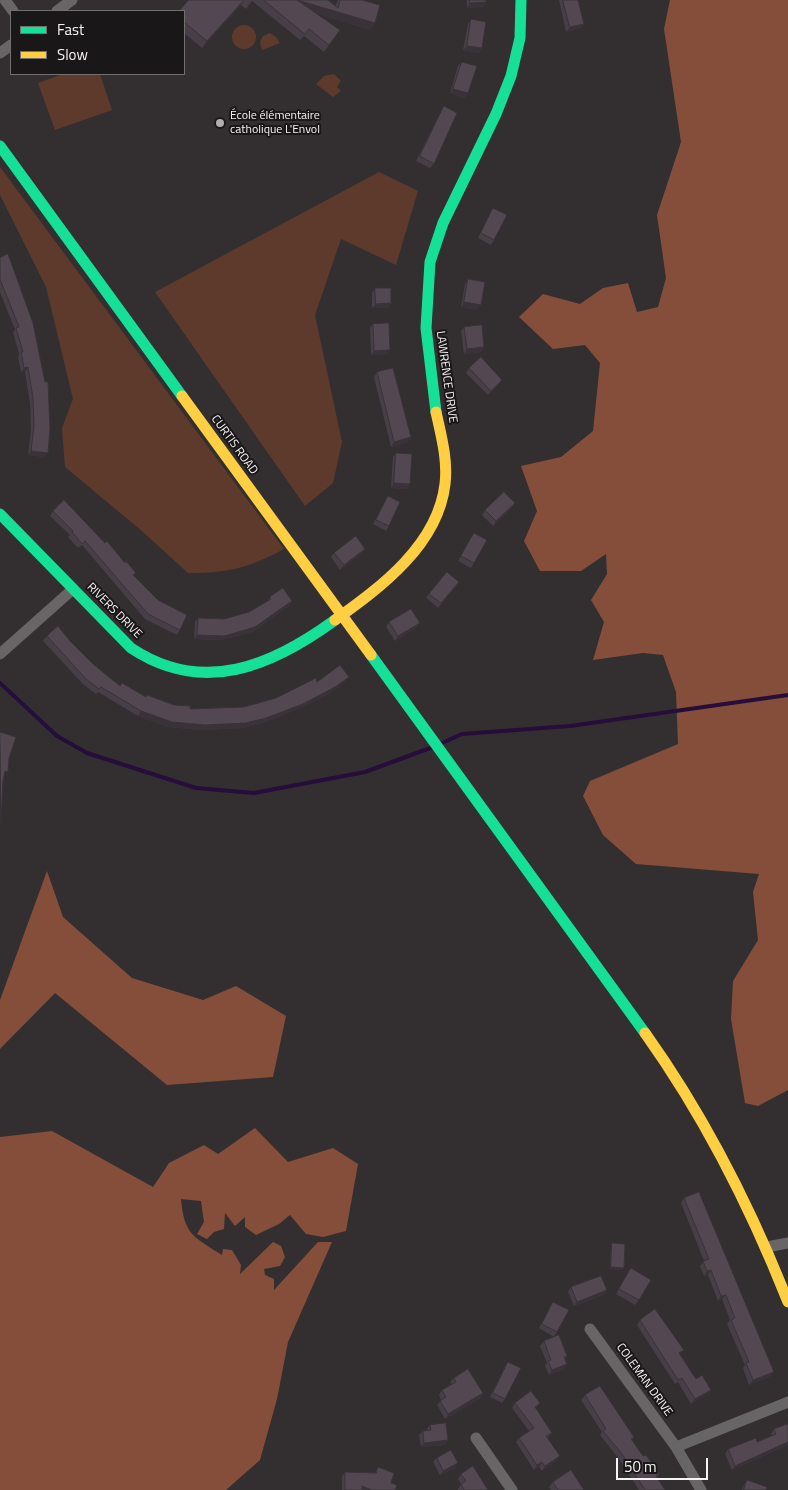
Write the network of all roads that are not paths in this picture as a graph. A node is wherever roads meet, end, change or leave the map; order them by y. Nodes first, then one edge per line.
1 (72, 0) edge
2 (521, 0) edge
3 (58, 10) edge
4 (0, 146) edge
5 (0, 514) edge
6 (73, 590) junction
7 (342, 615) junction
8 (0, 654) edge
9 (788, 1243) edge
10 (767, 1248) junction
11 (788, 1302) edge
12 (590, 1328) dead end
13 (788, 1402) edge
14 (476, 1438) dead end
15 (676, 1447) junction
16 (512, 1490) edge
17 (701, 1490) edge

1 - 3 street
2 - 7 main road, LAWRENCE DRIVE
4 - 7 main road, CURTIS ROAD
5 - 6 main road, RIVERS DRIVE
6 - 7 main road, RIVERS DRIVE
6 - 8 street
7 - 10 main road, CURTIS ROAD
9 - 10 street
10 - 11 main road, CURTIS ROAD
12 - 15 street, COLEMAN DRIVE
13 - 15 street
14 - 16 street
15 - 17 street, COLEMAN DRIVE

